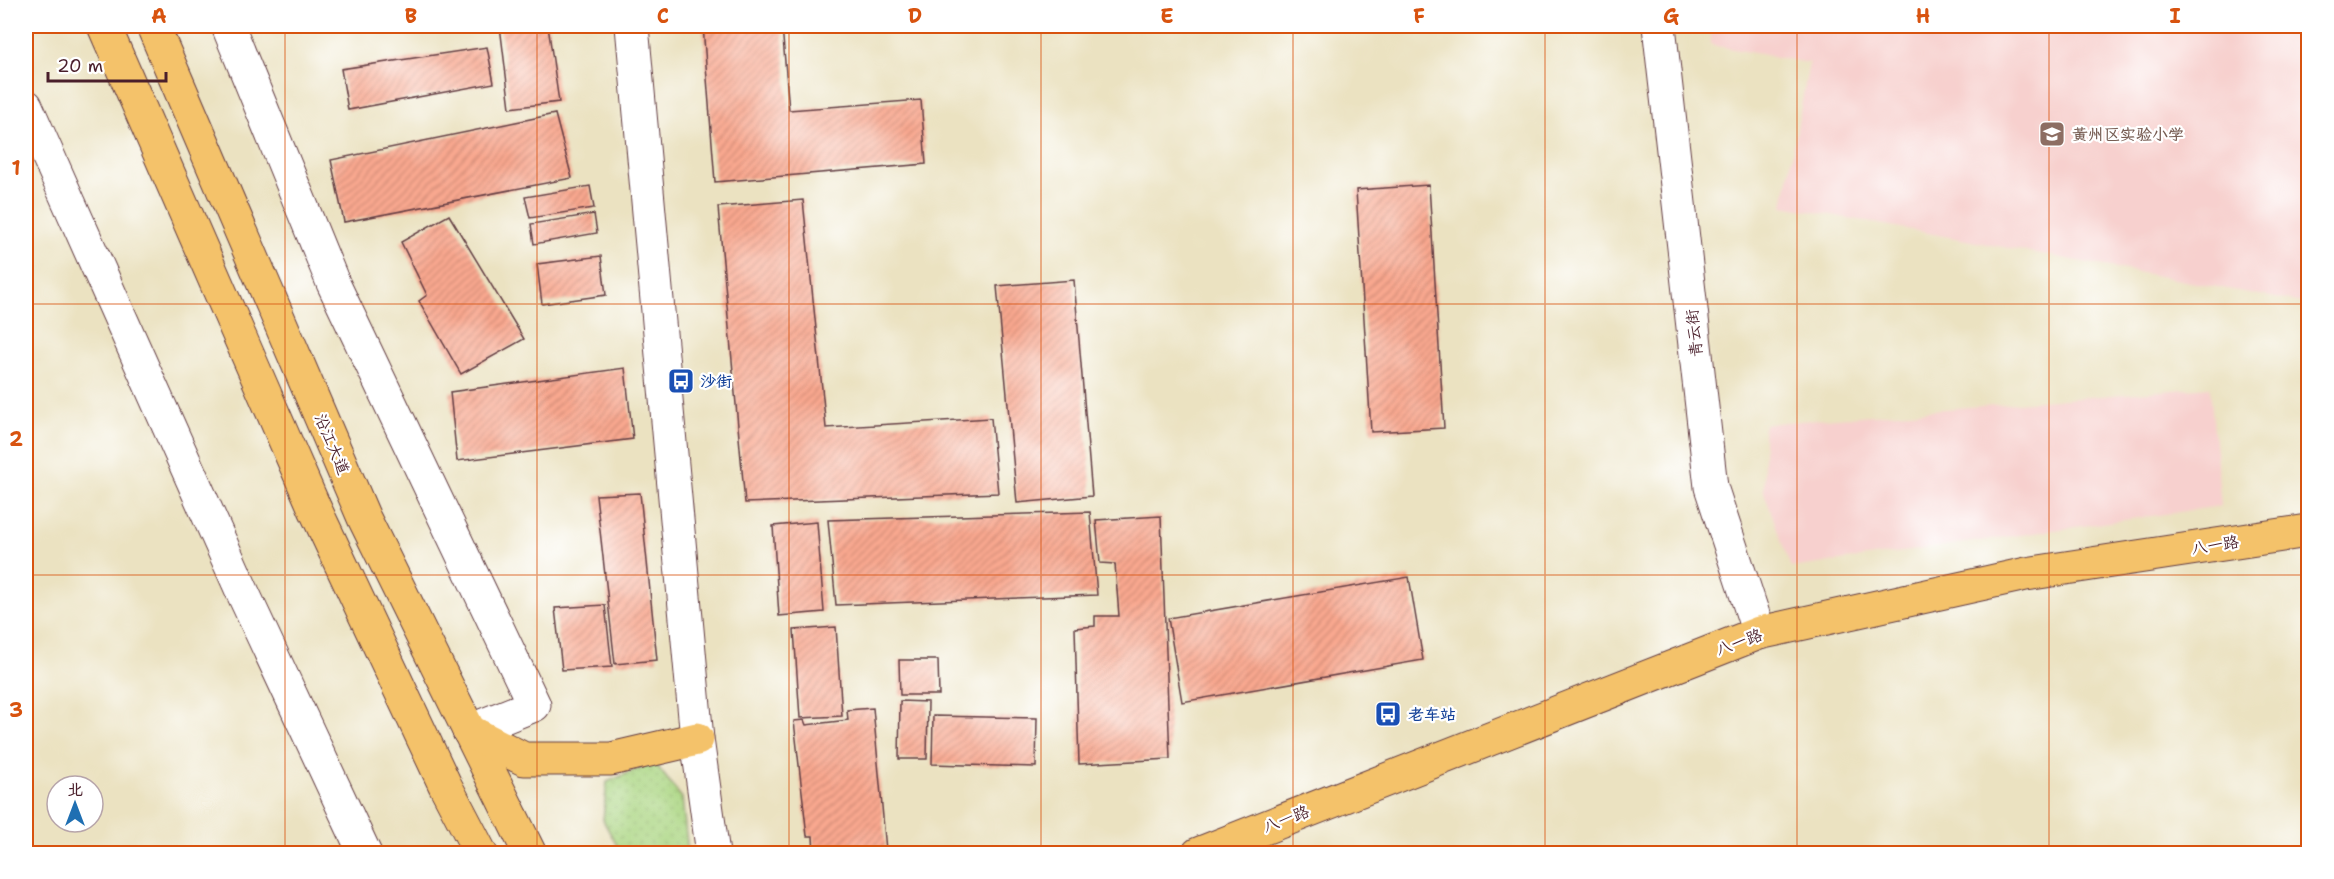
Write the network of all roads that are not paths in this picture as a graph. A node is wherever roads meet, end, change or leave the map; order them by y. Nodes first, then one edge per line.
1 (104, 26) edge
2 (153, 26) edge
3 (228, 26) edge
4 (632, 26) edge
5 (1659, 26) edge
6 (26, 106) edge
7 (2308, 531) edge
8 (1759, 633) junction
9 (469, 731) junction
10 (697, 740) junction
11 (365, 854) edge
12 (481, 854) edge
13 (530, 854) edge
14 (713, 854) edge
15 (1198, 854) edge

1 - 12 main road
2 - 9 main road, 沿江大道
3 - 9 street
4 - 10 street
5 - 8 street, 青云街
6 - 11 street
7 - 8 main road, 八一路
8 - 15 main road, 八一路
9 - 10 main road
9 - 13 main road, 沿江大道
10 - 14 street

